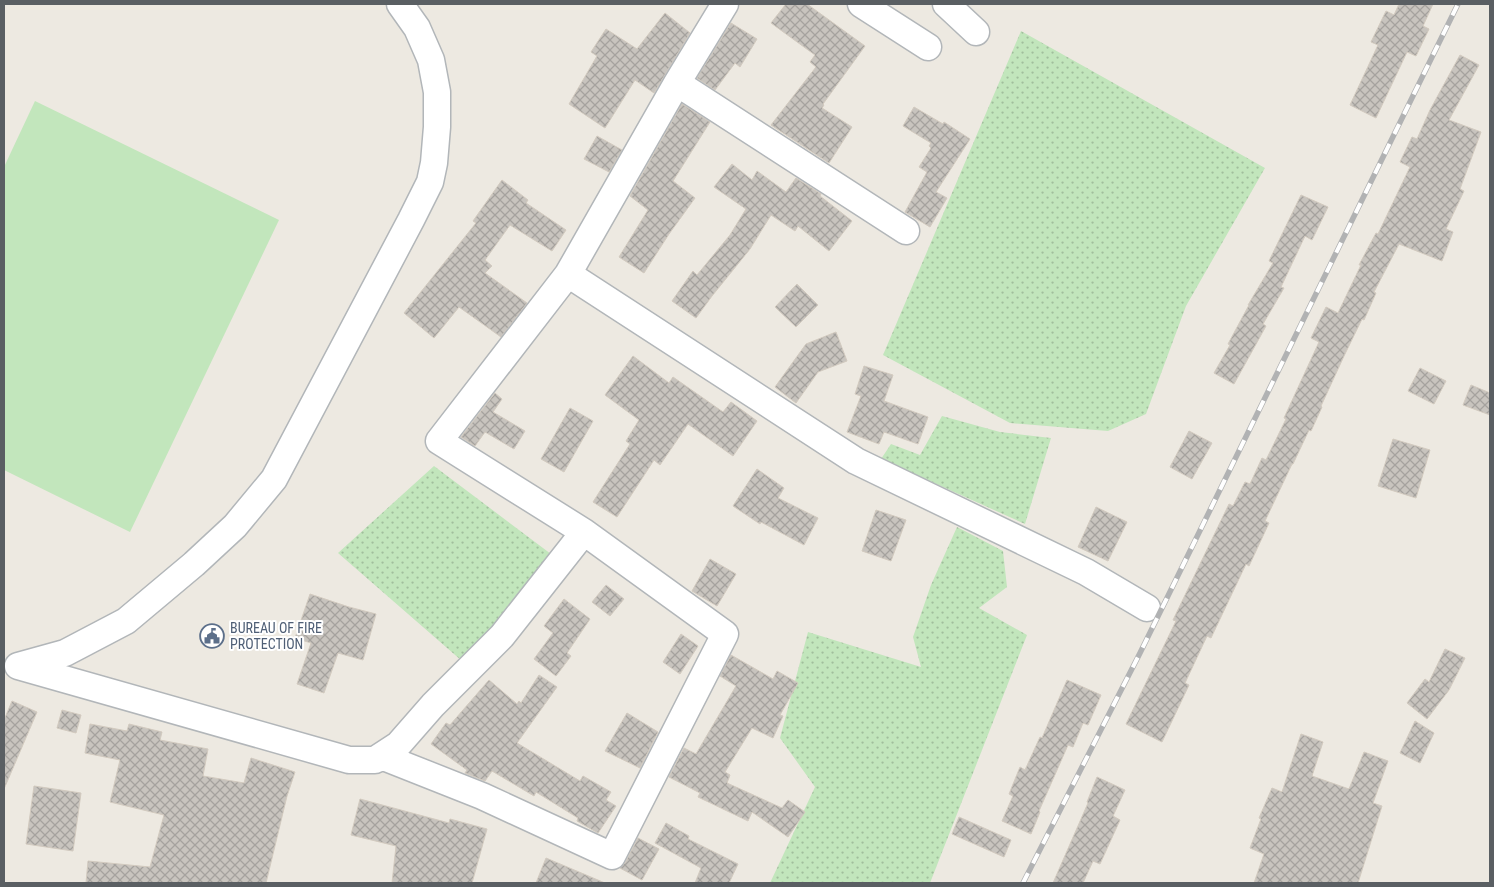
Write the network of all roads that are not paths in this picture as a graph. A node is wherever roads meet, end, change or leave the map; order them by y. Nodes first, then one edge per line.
1 (400, 4) edge
2 (725, 4) edge
3 (861, 4) edge
4 (946, 4) edge
5 (976, 32) dead end
6 (928, 48) dead end
7 (677, 83) junction
8 (906, 231) dead end
9 (568, 274) junction
10 (584, 532) junction
11 (1147, 608) dead end
12 (381, 756) junction

1 - 12 street
2 - 7 street
3 - 6 street
4 - 5 street
7 - 8 street
7 - 9 street
9 - 10 street
9 - 11 street
10 - 12 street
10 - 12 street

